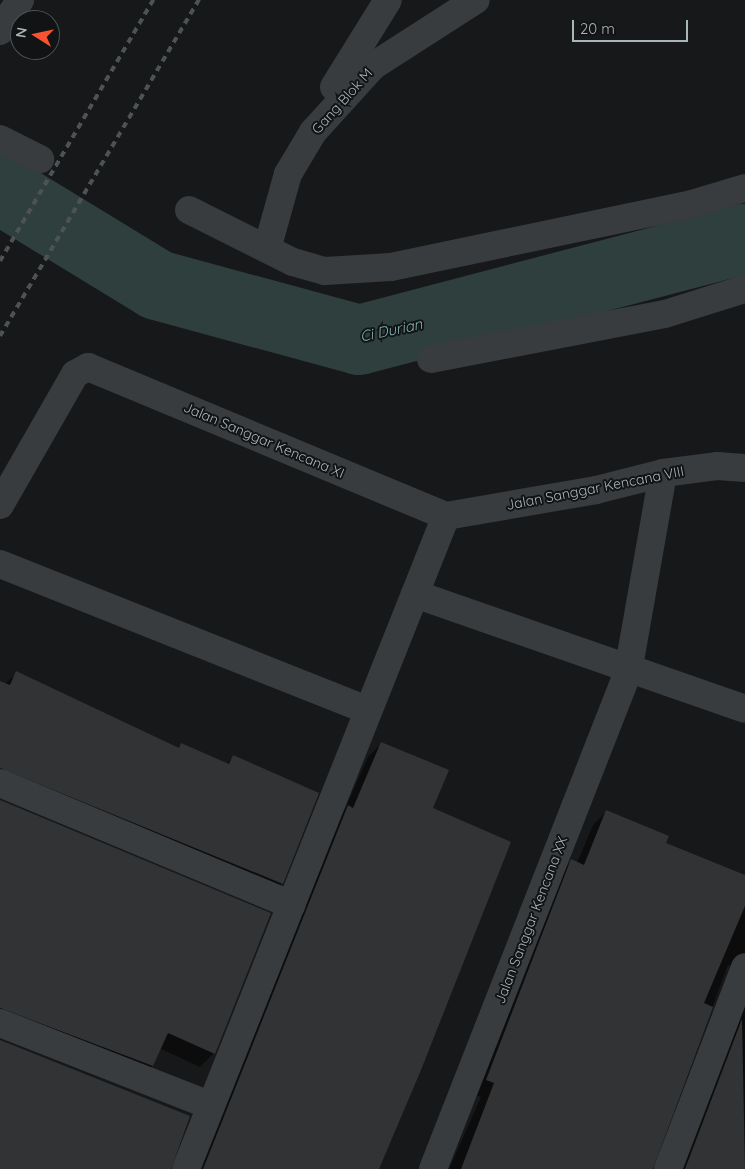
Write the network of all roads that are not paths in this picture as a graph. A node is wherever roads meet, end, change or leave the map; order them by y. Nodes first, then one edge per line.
1 (20, 0) edge
2 (388, 0) edge
3 (476, 0) edge
4 (0, 31) edge
5 (334, 87) dead end
6 (0, 139) edge
7 (40, 159) dead end
8 (745, 188) edge
9 (189, 210) dead end
10 (267, 248) junction
11 (745, 289) edge
12 (431, 359) dead end
13 (745, 468) edge
14 (663, 473) junction
15 (0, 504) edge
16 (446, 516) junction
17 (0, 564) edge
18 (415, 594) junction
19 (628, 672) junction
20 (745, 709) edge
21 (367, 710) junction
22 (0, 783) edge
23 (292, 905) junction
24 (745, 967) edge
25 (0, 1023) edge
26 (209, 1105) junction
27 (186, 1169) edge
28 (433, 1169) edge
29 (668, 1169) edge

1 - 4 street
2 - 5 street
3 - 10 street, Gang Blok M
6 - 7 street
8 - 10 street
9 - 10 street
11 - 12 street
13 - 14 street, Jalan Sanggar Kencana VIII
14 - 16 street, Jalan Sanggar Kencana VIII
14 - 19 street, Jalan Sanggar Kencana XX
15 - 16 street, Jalan Sanggar Kencana XI
16 - 18 street
17 - 21 street
18 - 19 street
18 - 21 street
19 - 20 street
19 - 28 street, Jalan Sanggar Kencana XX
21 - 23 street
22 - 23 street
23 - 26 street
24 - 29 street
25 - 26 street
26 - 27 street

